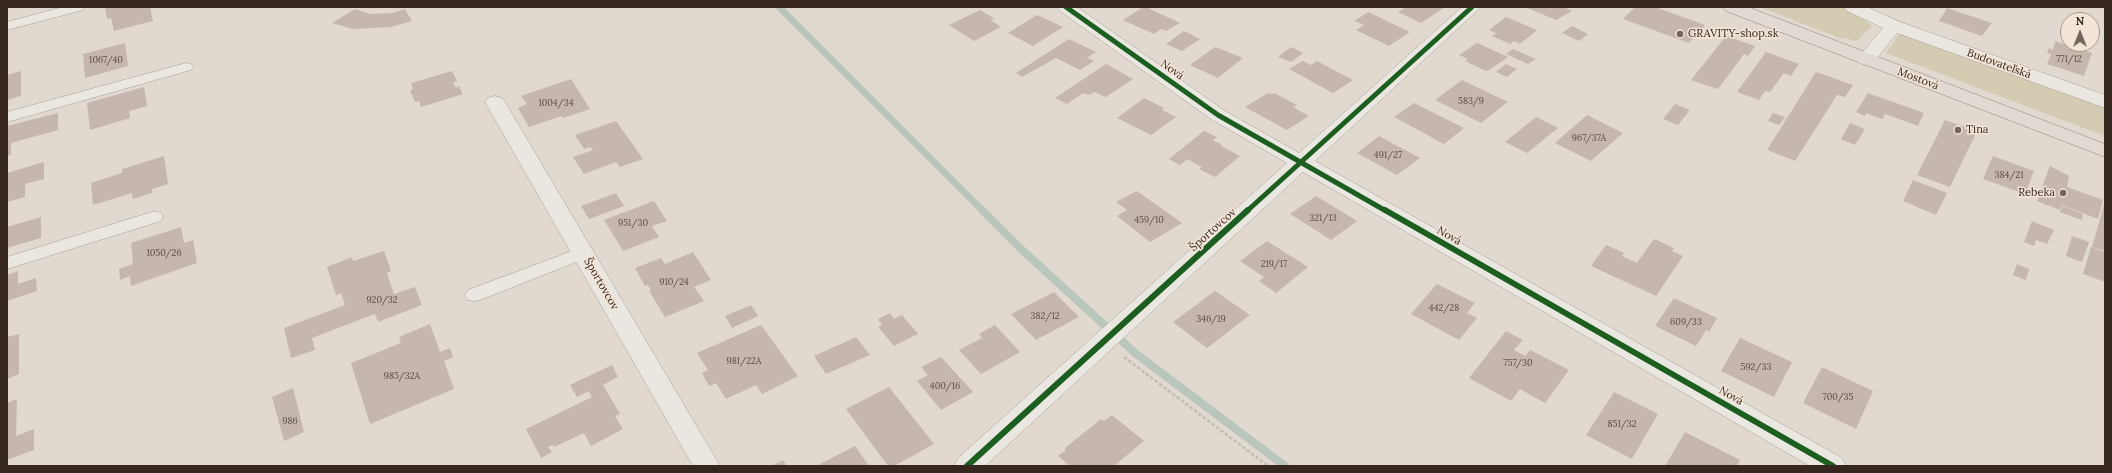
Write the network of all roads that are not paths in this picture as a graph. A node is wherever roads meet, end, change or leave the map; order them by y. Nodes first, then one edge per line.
1 (78, 7) edge
2 (1066, 7) edge
3 (1472, 7) edge
4 (1732, 7) edge
5 (1852, 7) edge
6 (7, 26) edge
7 (1894, 26) junction
8 (1866, 59) junction
9 (186, 66) dead end
10 (495, 102) dead end
11 (2105, 102) edge
12 (7, 117) edge
13 (2105, 151) edge
14 (1302, 163) junction
15 (155, 216) dead end
16 (583, 253) junction
17 (7, 263) edge
18 (474, 295) dead end
19 (707, 466) edge
20 (967, 466) edge
21 (1833, 466) edge

1 - 6 lane
2 - 14 street, Nová
3 - 14 street, Športovcov
4 - 8 main road, Mostová
5 - 7 street, Budovateľská
7 - 8 street
7 - 11 street, Budovateľská
8 - 13 main road, Mostová
9 - 12 lane
10 - 16 street, Športovcov
14 - 20 street, Športovcov
14 - 21 street, Nová
15 - 17 lane
16 - 18 lane
16 - 19 street, Športovcov

